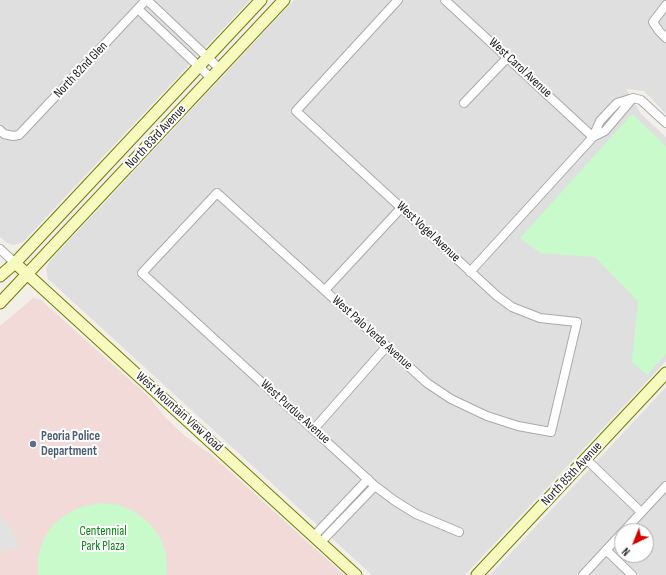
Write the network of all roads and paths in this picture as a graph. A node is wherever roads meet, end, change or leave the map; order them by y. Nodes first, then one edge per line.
1 (147, 0) edge
2 (261, 0) edge
3 (284, 0) edge
4 (398, 0) edge
5 (445, 0) edge
6 (666, 5) edge
7 (138, 10) junction
8 (666, 38) edge
9 (207, 57) junction
10 (508, 57) junction
11 (198, 66) junction
12 (220, 69) junction
13 (211, 78) junction
14 (464, 103) dead end
15 (666, 123) edge
16 (0, 130) edge
17 (593, 137) junction
18 (402, 207) junction
19 (0, 249) edge
20 (15, 262) junction
21 (470, 272) junction
22 (142, 273) joint
23 (28, 274) junction
24 (0, 276) edge
25 (325, 290) junction
26 (0, 303) edge
27 (387, 346) junction
28 (666, 373) edge
29 (314, 429) junction
30 (551, 432) joint
31 (586, 459) junction
32 (368, 478) junction
33 (375, 486) junction
34 (666, 486) edge
35 (641, 512) junction
36 (631, 523) edge
37 (459, 532) dead end
38 (318, 539) junction
39 (614, 542) edge
40 (606, 550) junction
41 (356, 575) edge
42 (477, 575) edge
43 (583, 575) edge
44 (632, 575) edge

1 - 7 street, North 82nd Glen
1 - 9 street
2 - 9 main road, North 83rd Avenue
3 - 12 main road, North 83rd Avenue
4 - 18 street, West Vogel Avenue
5 - 10 street, West Carol Avenue
6 - 8 street
7 - 11 street
7 - 16 street, North 82nd Glen
9 - 11 main road, North 83rd Avenue
9 - 12 street
10 - 14 street
10 - 17 street, West Carol Avenue
11 - 13 street
11 - 20 main road, North 83rd Avenue
12 - 13 main road, North 83rd Avenue
13 - 23 main road, North 83rd Avenue
15 - 17 street
17 - 21 street
18 - 21 street, West Vogel Avenue
18 - 25 street
19 - 20 street, West Mountain View Road
20 - 23 main road, West Mountain View Road
20 - 24 main road, North 83rd Avenue
21 - 30 street, West Vogel Avenue
22 - 25 street, West Palo Verde Avenue
22 - 29 street, West Purdue Avenue
23 - 26 main road, North 83rd Avenue
23 - 38 main road, West Mountain View Road
25 - 27 street, West Palo Verde Avenue
27 - 29 street
27 - 30 street, West Palo Verde Avenue
28 - 31 main road, North 85th Avenue
29 - 32 street, West Purdue Avenue
31 - 35 street
31 - 42 main road, North 85th Avenue
32 - 33 street, West Purdue Avenue
32 - 38 street
33 - 37 street, West Purdue Avenue
33 - 38 street
34 - 35 street
35 - 36 street
38 - 41 main road, West Mountain View Road
39 - 40 street
40 - 43 street
40 - 44 street

